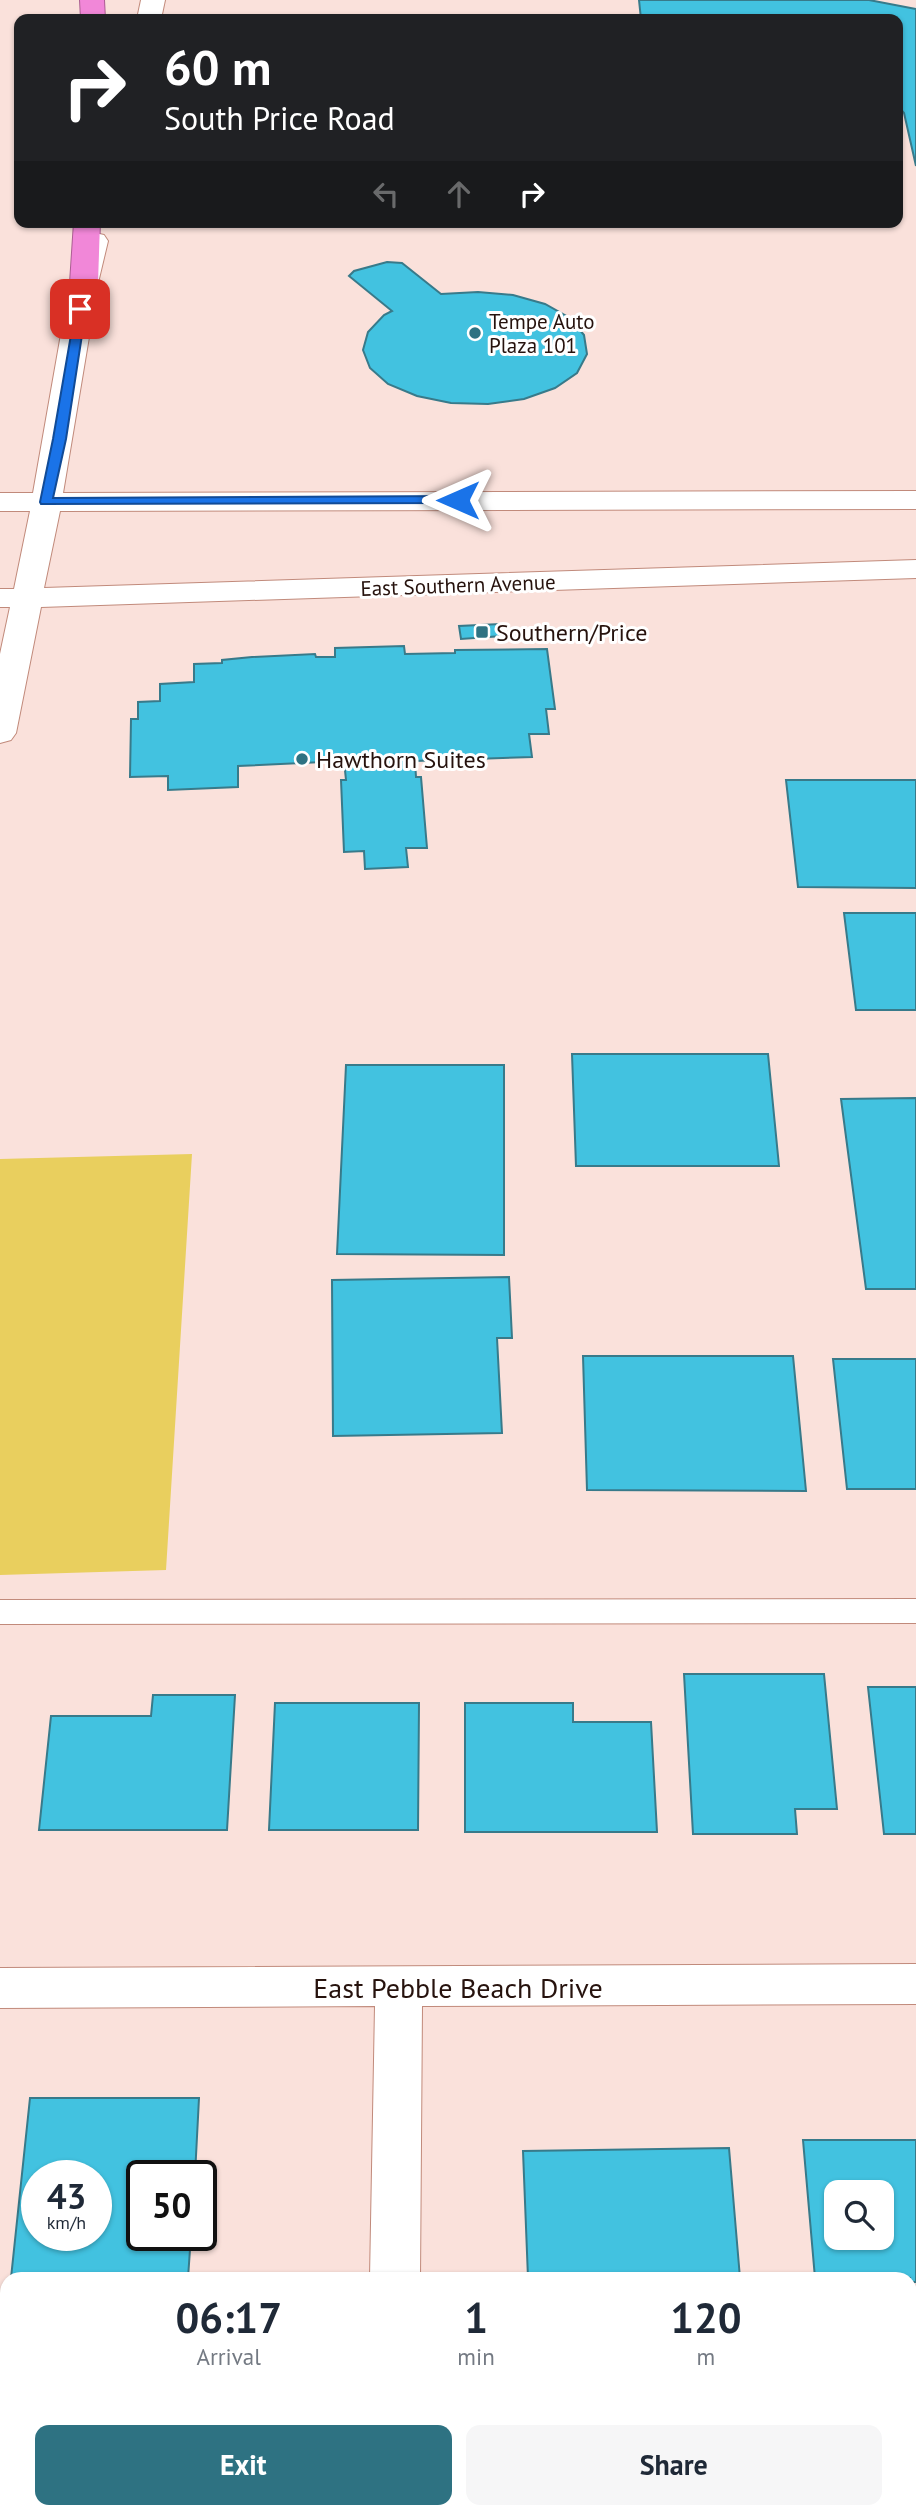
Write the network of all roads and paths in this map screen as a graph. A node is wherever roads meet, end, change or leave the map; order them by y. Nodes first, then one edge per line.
1 (87, 228) edge
2 (98, 228) edge
3 (84, 283) junction
4 (916, 500) edge
5 (0, 502) edge
6 (46, 502) junction
7 (916, 569) edge
8 (14, 598) edge
9 (0, 733) edge
10 (916, 1611) edge
11 (0, 1612) edge
12 (916, 1984) edge
13 (0, 1988) edge
14 (400, 1988) junction
15 (395, 2272) edge

1 - 3 highway
2 - 3 main road
3 - 6 main road
4 - 6 main road
5 - 6 main road
6 - 8 main road
7 - 8 main road, East Southern Avenue
8 - 9 main road
10 - 11 lane
12 - 14 main road, East Pebble Beach Drive
13 - 14 main road, East Pebble Beach Drive
14 - 15 main road

